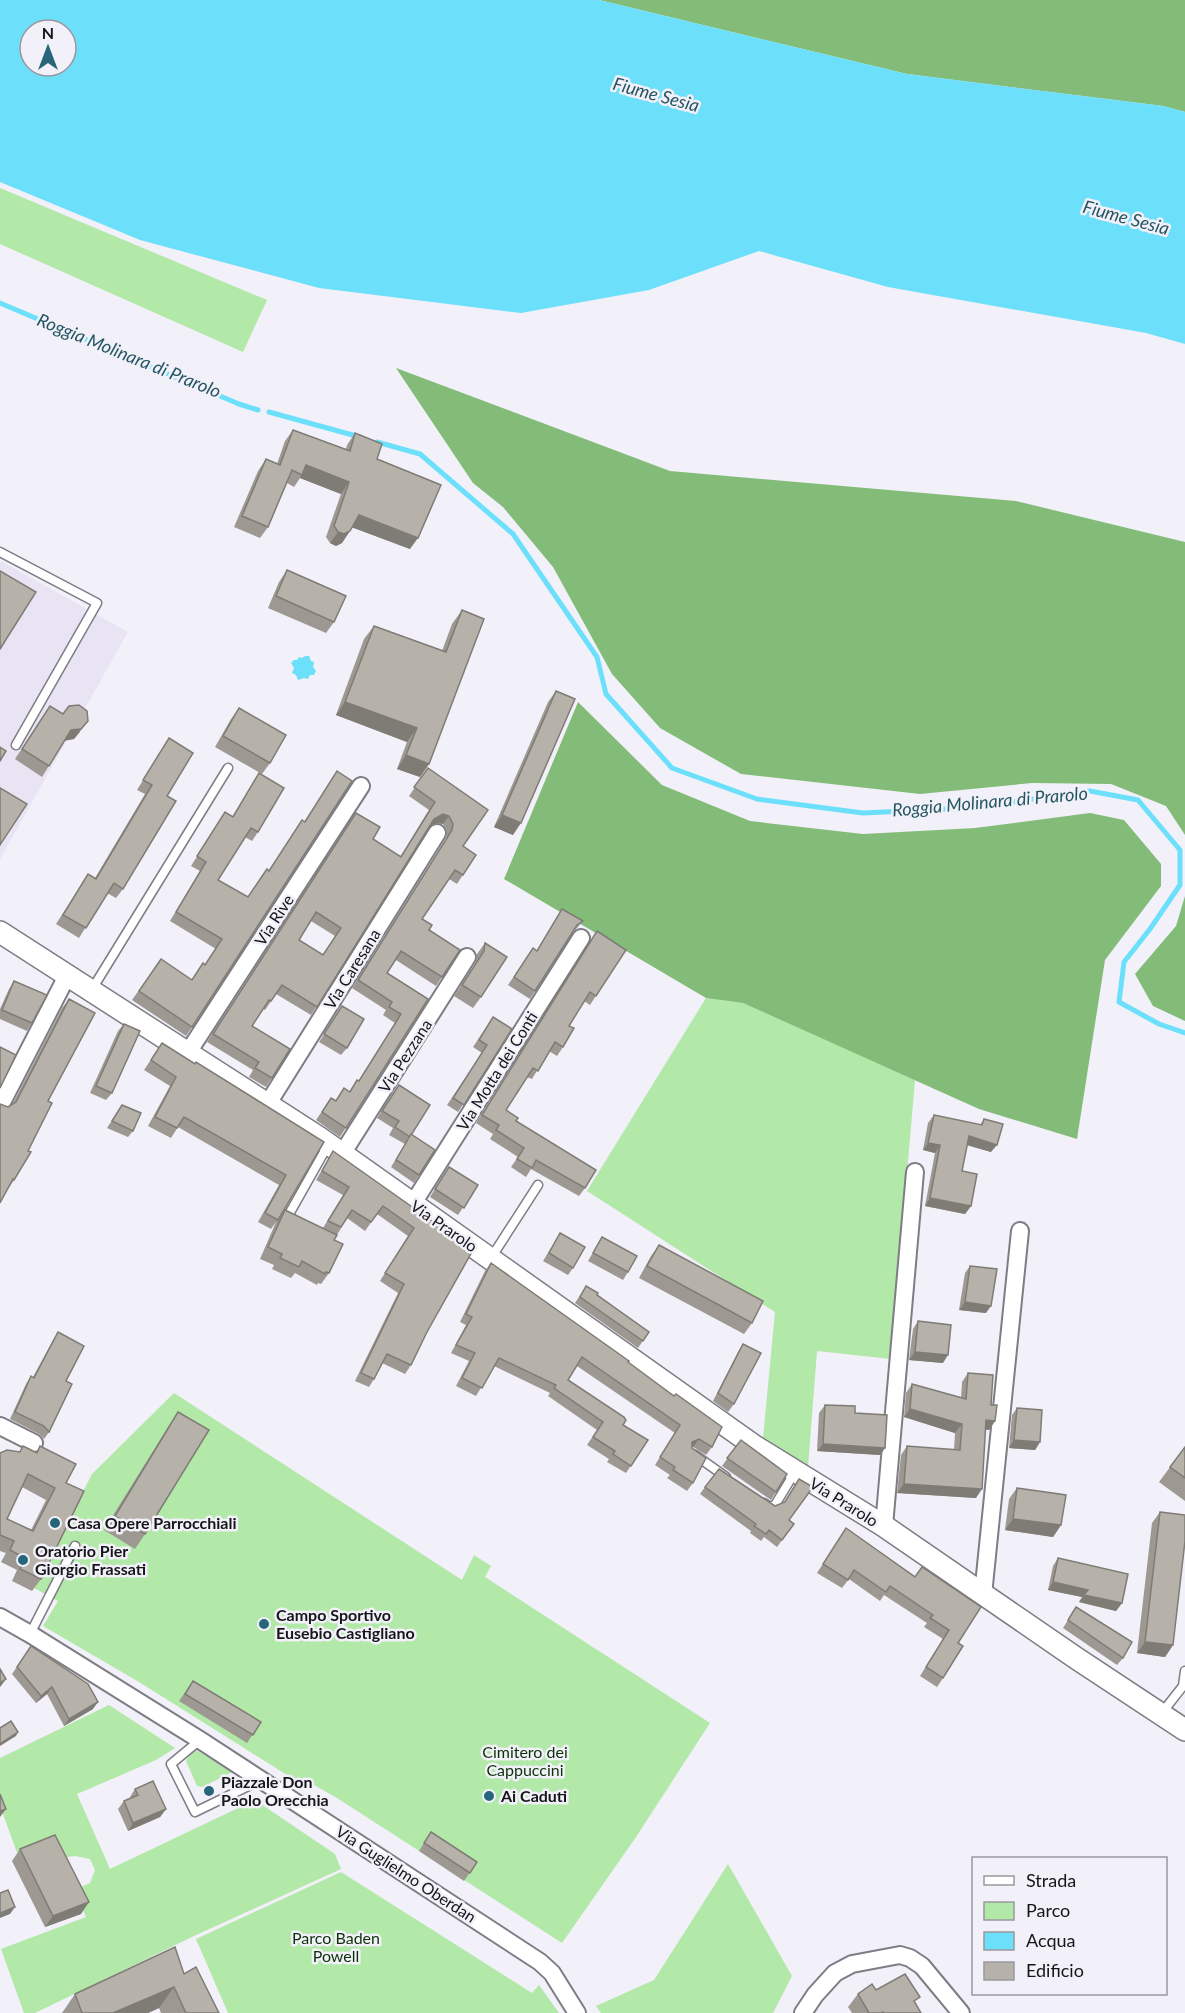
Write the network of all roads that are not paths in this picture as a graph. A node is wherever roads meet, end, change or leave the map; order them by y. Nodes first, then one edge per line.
1 (0, 552) edge
2 (16, 745) dead end
3 (228, 768) dead end
4 (361, 786) dead end
5 (437, 833) dead end
6 (0, 932) edge
7 (581, 938) dead end
8 (467, 957) dead end
9 (67, 976) junction
10 (90, 991) junction
11 (187, 1054) junction
12 (267, 1105) junction
13 (0, 1106) edge
14 (335, 1149) junction
15 (915, 1172) dead end
16 (538, 1185) dead end
17 (412, 1205) junction
18 (298, 1225) edge
19 (1020, 1231) dead end
20 (490, 1259) junction
21 (0, 1426) edge
22 (34, 1443) dead end
23 (692, 1453) edge
24 (795, 1472) junction
25 (731, 1480) edge
26 (760, 1500) edge
27 (884, 1526) junction
28 (75, 1546) dead end
29 (983, 1595) junction
30 (2, 1620) edge
31 (30, 1634) junction
32 (1185, 1671) edge
33 (1161, 1714) junction
34 (1185, 1730) edge
35 (200, 1740) junction
36 (261, 1780) junction
37 (577, 2013) edge
38 (803, 2013) edge
39 (961, 2013) edge

1 - 2 lane
3 - 10 lane
4 - 11 street, Via Rive
5 - 12 street, Via Caresana
6 - 9 street, Via Prarolo
7 - 17 street, Via Motta dei Conti
8 - 14 street, Via Pezzana
9 - 10 street, Via Prarolo
9 - 13 street
10 - 11 street, Via Prarolo
11 - 12 street, Via Prarolo
12 - 14 street, Via Prarolo
14 - 17 street, Via Prarolo
14 - 18 lane
15 - 27 street, Via Prarolo
16 - 20 lane
17 - 20 street, Via Prarolo
19 - 29 street
20 - 24 street, Via Prarolo
21 - 22 street
23 - 25 lane
24 - 26 lane
24 - 27 street, Via Prarolo
27 - 29 street, Via Prarolo
28 - 31 lane
29 - 33 street, Via Prarolo
30 - 31 street, Via Guglielmo Oberdan
31 - 35 street, Via Guglielmo Oberdan
32 - 33 lane
33 - 34 street, Via Prarolo
35 - 36 street, Via Guglielmo Oberdan
35 - 36 lane
36 - 37 street, Via Guglielmo Oberdan
38 - 39 street

